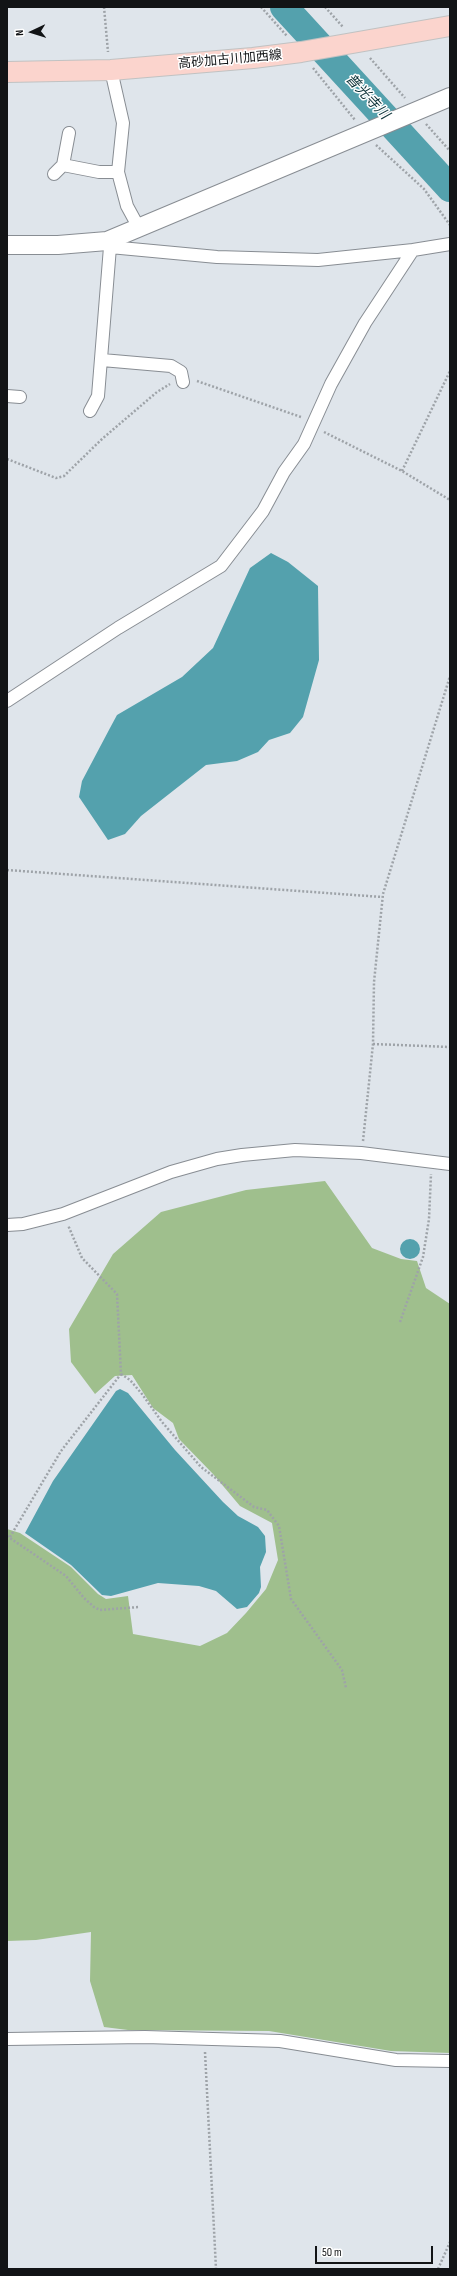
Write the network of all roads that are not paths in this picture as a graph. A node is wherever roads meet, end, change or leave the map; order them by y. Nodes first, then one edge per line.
1 (450, 26) edge
2 (111, 70) junction
3 (7, 72) edge
4 (450, 97) edge
5 (69, 133) dead end
6 (63, 165) junction
7 (118, 172) junction
8 (54, 174) dead end
9 (139, 228) junction
10 (108, 244) junction
11 (450, 244) edge
12 (7, 245) edge
13 (413, 250) junction
14 (102, 360) junction
15 (183, 382) road end
16 (7, 396) edge
17 (20, 397) dead end
18 (90, 411) dead end
19 (7, 701) edge
20 (450, 1164) edge
21 (7, 1225) edge
22 (7, 2039) edge
23 (450, 2061) edge

1 - 2 main road, 高砂加古川加西線
2 - 3 main road, 高砂加古川加西線
2 - 7 street
4 - 9 street
5 - 6 street
6 - 7 street
6 - 8 street
7 - 9 street
9 - 10 street
10 - 12 street
10 - 13 street
10 - 14 street
11 - 13 street
13 - 19 street
14 - 15 street
14 - 18 street
16 - 17 street
20 - 21 street
22 - 23 street

